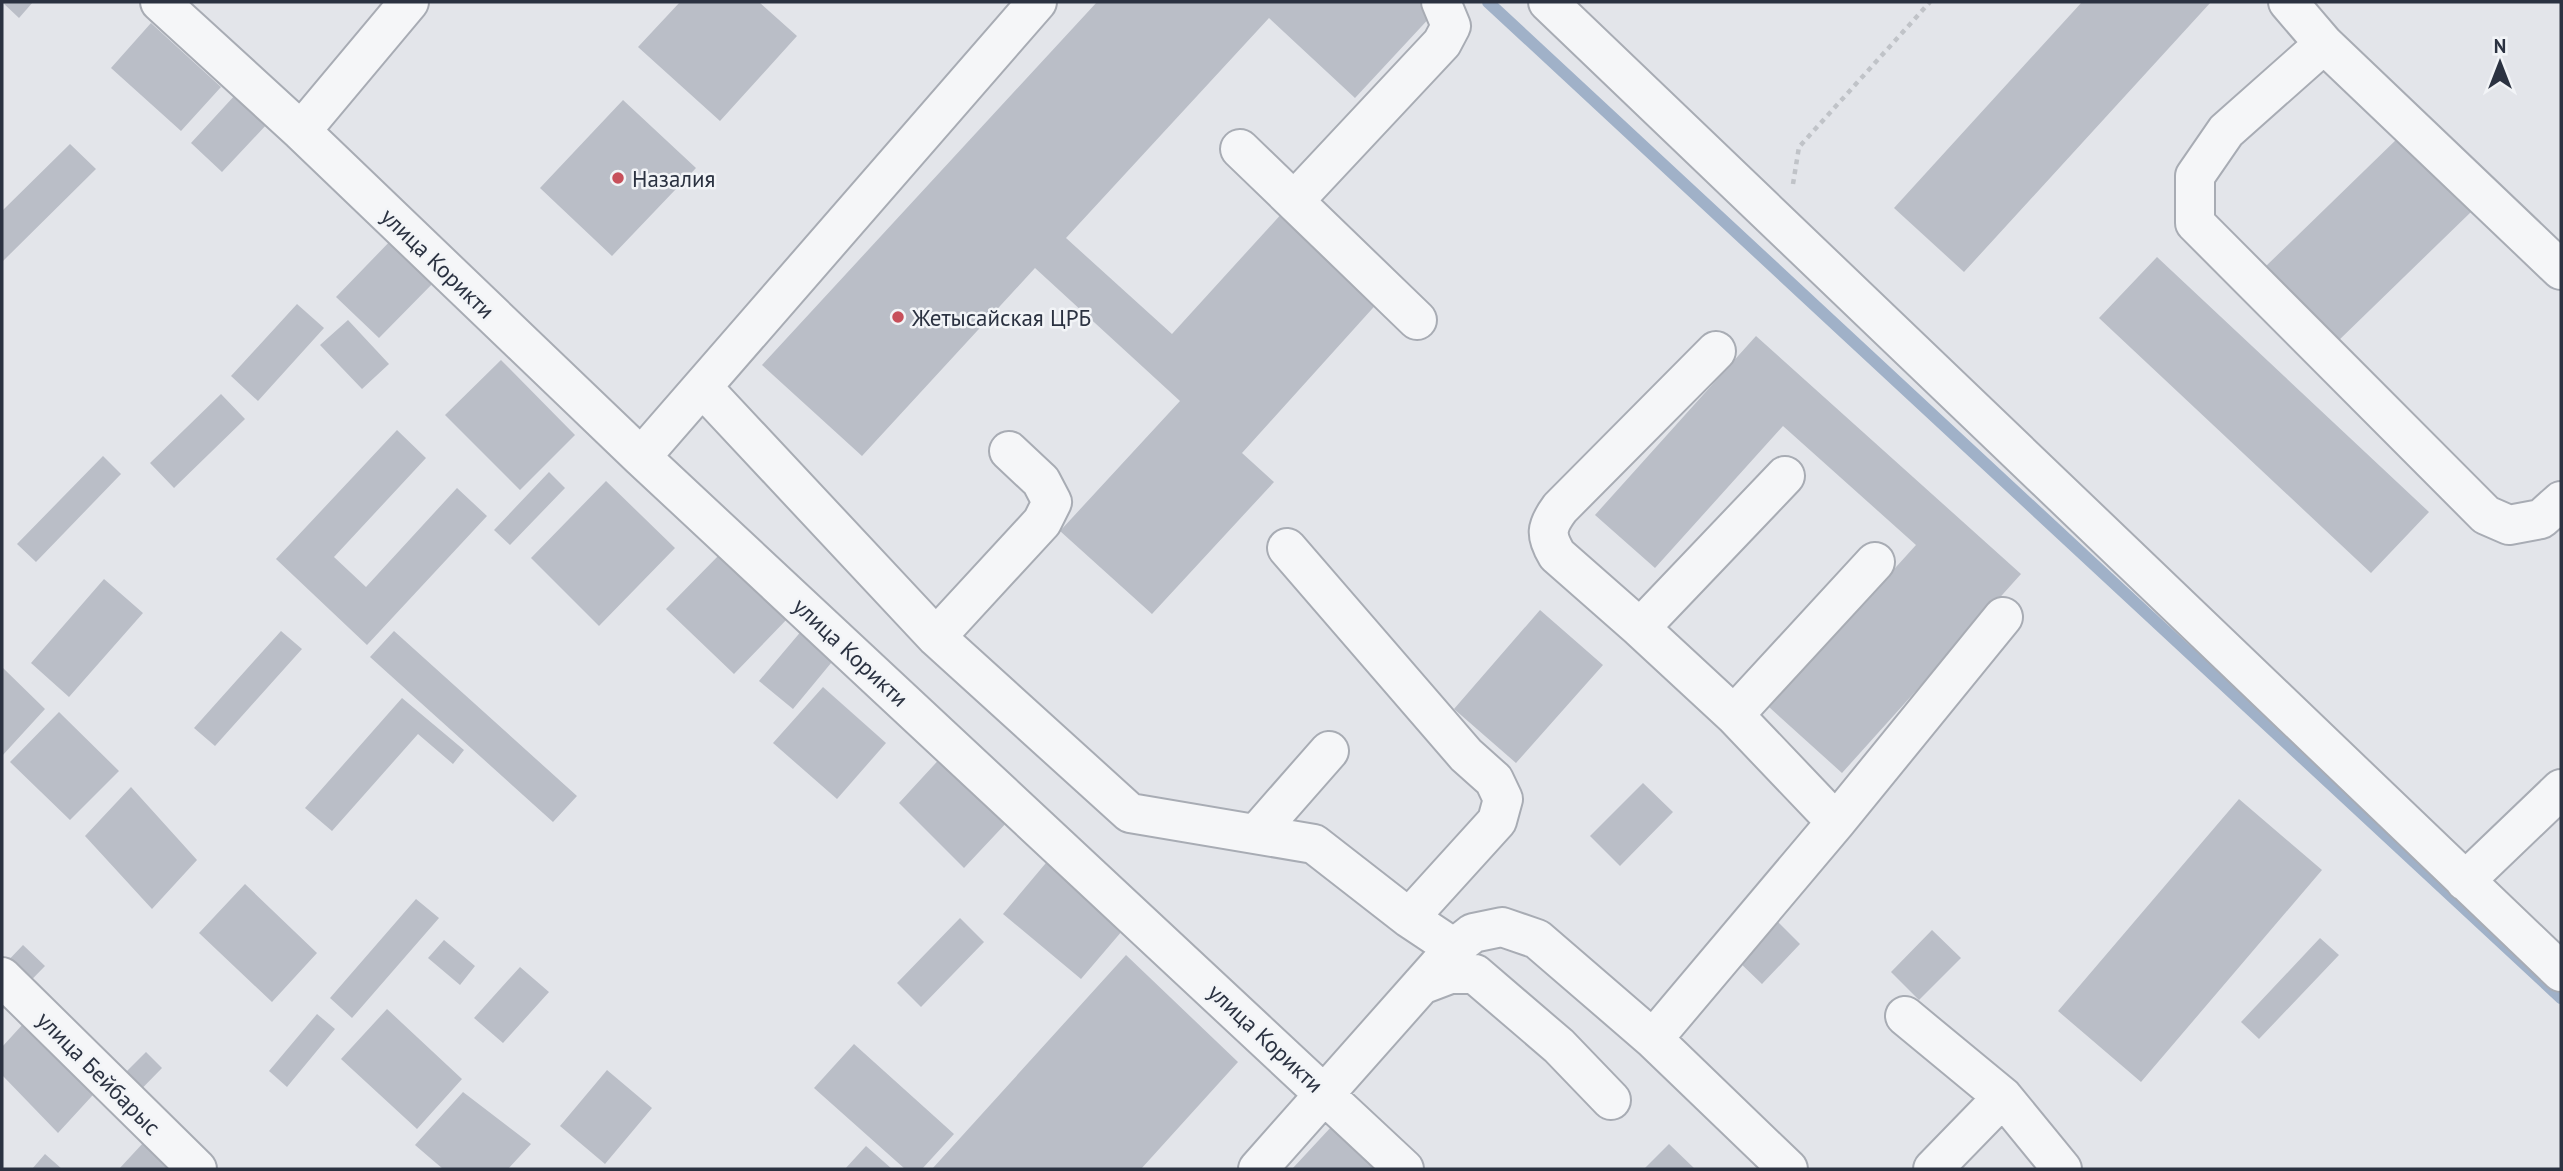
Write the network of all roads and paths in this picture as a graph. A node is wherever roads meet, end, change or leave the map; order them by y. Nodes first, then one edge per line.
1 (160, 2) edge
2 (409, 2) edge
3 (1037, 2) edge
4 (1441, 2) edge
5 (1548, 2) edge
6 (1930, 2) edge
7 (2288, 2) edge
8 (2324, 44) junction
9 (300, 131) junction
10 (1240, 149) dead end
11 (1294, 201) junction
12 (1785, 230) junction
13 (2561, 270) edge
14 (1417, 320) dead end
15 (1716, 351) dead end
16 (703, 388) junction
17 (1009, 451) dead end
18 (641, 457) junction
19 (1785, 476) dead end
20 (2561, 501) edge
21 (1287, 548) dead end
22 (1875, 562) dead end
23 (2003, 617) dead end
24 (1640, 628) junction
25 (936, 636) junction
26 (1734, 715) junction
27 (1329, 751) dead end
28 (2561, 789) edge
29 (1836, 822) junction
30 (1257, 833) junction
31 (2465, 881) junction
32 (1409, 918) junction
33 (1454, 947) junction
34 (2561, 972) edge
35 (2, 977) edge
36 (1421, 985) junction
37 (1905, 1016) dead end
38 (1653, 1039) junction
39 (1325, 1094) junction
40 (2003, 1097) junction
41 (1612, 1100) dead end
42 (197, 1169) edge
43 (1258, 1169) edge
44 (1404, 1169) edge
45 (1788, 1169) edge
46 (1933, 1169) edge
47 (2062, 1169) edge

1 - 9 street, улица Корикти
2 - 9 street
3 - 16 street
4 - 11 street
5 - 12 street
6 - 12 path
7 - 8 street
8 - 13 street
8 - 20 street
9 - 18 street, улица Корикти
10 - 11 street
11 - 14 street
12 - 31 street
15 - 24 street
16 - 18 street
16 - 25 street
17 - 25 street
18 - 39 street, улица Корикти
19 - 24 street
21 - 32 street
22 - 26 street
23 - 29 street
24 - 26 street
25 - 30 street
26 - 29 street
27 - 30 street
28 - 31 street
29 - 38 street
30 - 32 street
31 - 34 street
32 - 33 street
33 - 36 street
33 - 38 street
35 - 42 street, улица Бейбарыс
36 - 39 street
36 - 41 street
37 - 40 street
38 - 45 street
39 - 43 street
39 - 44 street, улица Корикти
40 - 46 street
40 - 47 street

